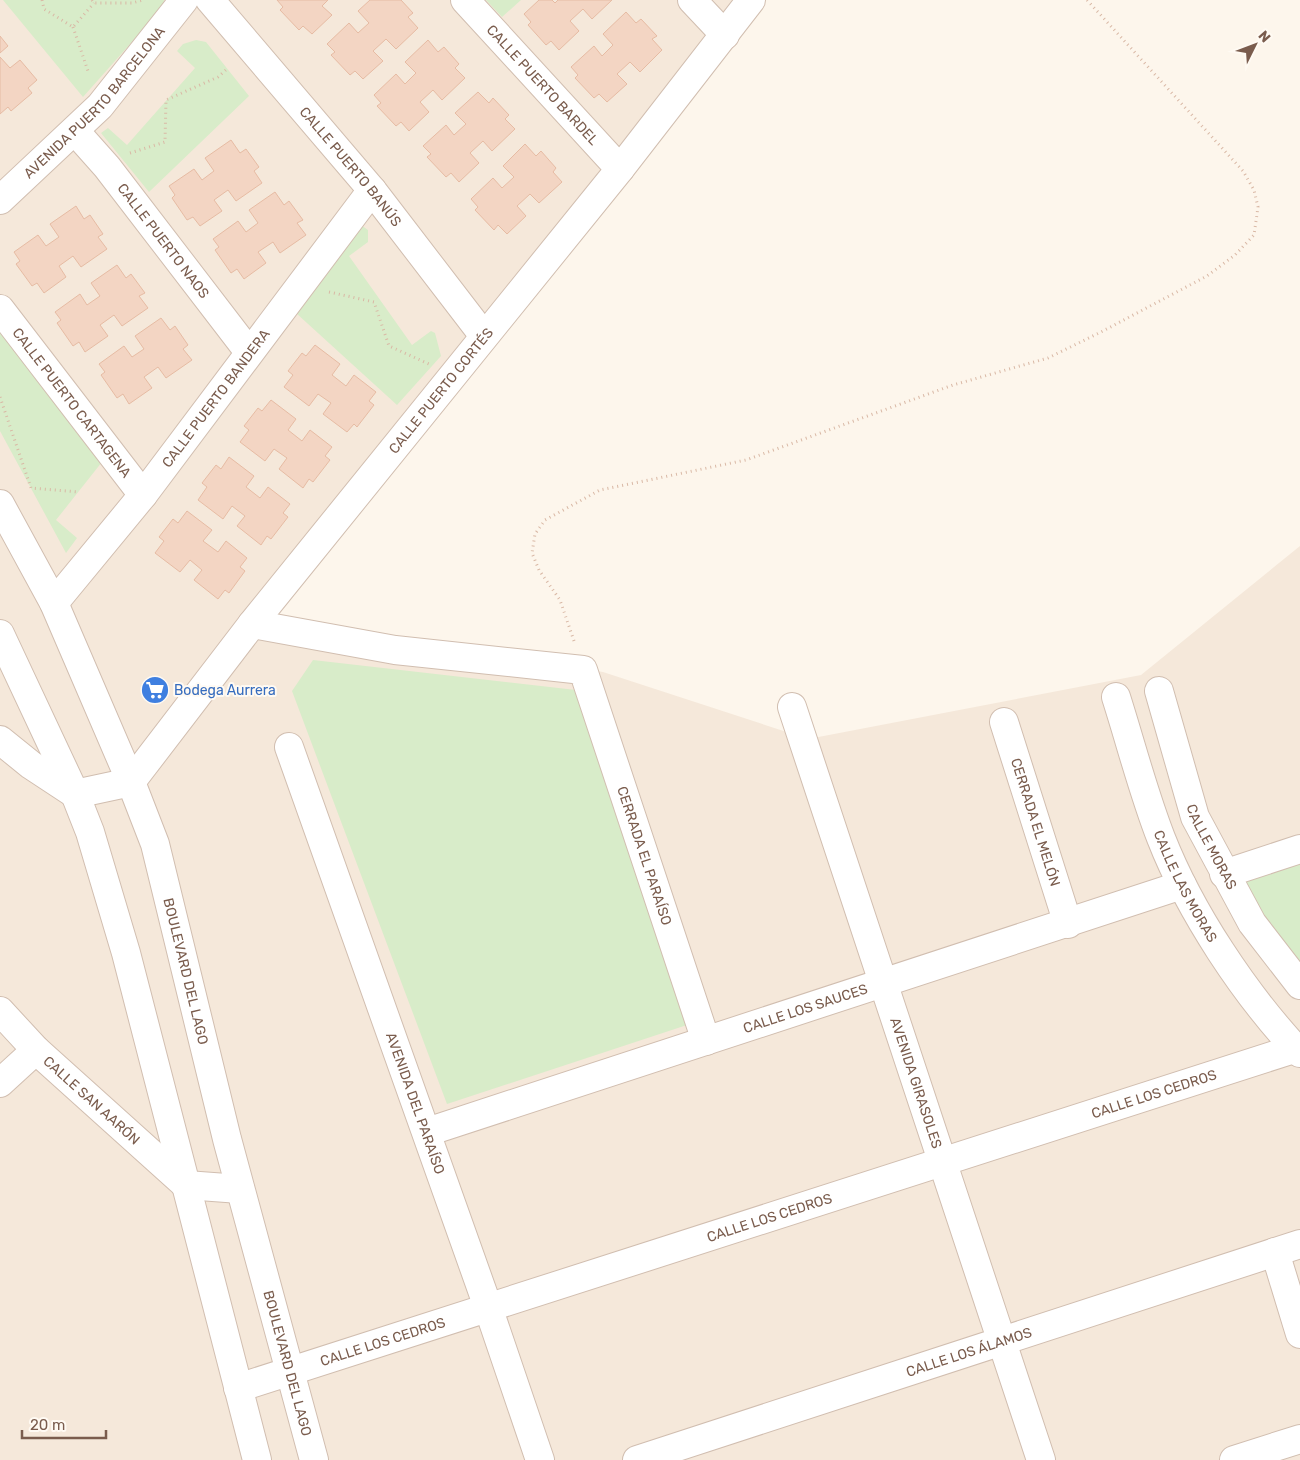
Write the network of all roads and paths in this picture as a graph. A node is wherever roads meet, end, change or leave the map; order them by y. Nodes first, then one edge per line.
1 (42, 0) edge
2 (144, 0) edge
3 (184, 0) edge
4 (210, 0) edge
5 (465, 0) edge
6 (692, 0) edge
7 (751, 0) edge
8 (1087, 0) edge
9 (93, 1) edge
10 (73, 27) junction
11 (725, 35) junction
12 (227, 69) dead end
13 (100, 106) junction
14 (75, 132) junction
15 (107, 167) junction
16 (620, 169) junction
17 (372, 190) junction
18 (0, 200) edge
19 (322, 290) dead end
20 (0, 309) edge
21 (484, 336) junction
22 (248, 352) junction
23 (449, 379) junction
24 (0, 397) edge
25 (79, 492) dead end
26 (143, 495) junction
27 (0, 504) edge
28 (54, 603) junction
29 (252, 624) junction
30 (0, 634) edge
31 (584, 670) junction
32 (1159, 691) dead end
33 (1116, 697) dead end
34 (792, 707) dead end
35 (1004, 722) dead end
36 (0, 740) edge
37 (289, 747) dead end
38 (131, 782) junction
39 (75, 794) junction
40 (1300, 849) edge
41 (1224, 874) junction
42 (1182, 886) junction
43 (1068, 924) junction
44 (884, 984) junction
45 (1300, 985) edge
46 (0, 1011) edge
47 (706, 1041) junction
48 (1298, 1049) edge
49 (36, 1050) junction
50 (0, 1083) edge
51 (427, 1132) junction
52 (942, 1161) junction
53 (186, 1185) junction
54 (240, 1190) junction
55 (1288, 1248) edge
56 (488, 1307) junction
57 (1300, 1334) edge
58 (1002, 1342) junction
59 (288, 1372) junction
60 (238, 1388) junction
61 (1300, 1439) edge
62 (257, 1460) edge
63 (314, 1460) edge
64 (540, 1460) edge
65 (637, 1460) edge
66 (1041, 1460) edge
67 (1234, 1460) edge

1 - 10 path
2 - 9 path
3 - 13 street, AVENIDA PUERTO BARCELONA
4 - 17 street, CALLE PUERTO BANÚS
5 - 16 street, CALLE PUERTO BARDEL
6 - 11 street
7 - 11 street, CALLE PUERTO CORTÉS
8 - 31 path
9 - 10 path
10 - 13 path
11 - 16 street, CALLE PUERTO CORTÉS
12 - 15 path
13 - 14 street, AVENIDA PUERTO BARCELONA
14 - 15 street, CALLE PUERTO NAOS
14 - 18 street, AVENIDA PUERTO BARCELONA
15 - 22 street, CALLE PUERTO NAOS
16 - 21 street, CALLE PUERTO CORTÉS
17 - 21 street, CALLE PUERTO BANÚS
17 - 22 street, CALLE PUERTO BANDERA
19 - 23 path
20 - 26 street, CALLE PUERTO CARTAGENA
21 - 23 street, CALLE PUERTO CORTÉS
22 - 26 street, CALLE PUERTO BANDERA
23 - 29 street, CALLE PUERTO CORTÉS
24 - 25 path
26 - 28 street, CALLE PUERTO BANDERA
27 - 28 street, BOULEVARD DEL LAGO
28 - 38 street, BOULEVARD DEL LAGO
29 - 31 street
29 - 38 street, CALLE PUERTO CORTÉS
30 - 39 street
31 - 47 street, CERRADA EL PARAÍSO
32 - 41 street, CALLE MORAS
33 - 42 street, CALLE LAS MORAS
34 - 44 street, AVENIDA GIRASOLES
35 - 43 street, CERRADA EL MELÓN
36 - 39 street
37 - 51 street, AVENIDA DEL PARAÍSO
38 - 39 street
38 - 54 street, BOULEVARD DEL LAGO
39 - 53 street
40 - 41 street
41 - 45 street, CALLE MORAS
42 - 43 street, CALLE LOS SAUCES
42 - 48 street, CALLE LAS MORAS
43 - 44 street, CALLE LOS SAUCES
44 - 47 street, CALLE LOS SAUCES
44 - 52 street, AVENIDA GIRASOLES
46 - 49 street, CALLE SAN AARÓN
47 - 51 street, CALLE LOS SAUCES
48 - 52 street, CALLE LOS CEDROS
49 - 50 street
49 - 53 street, CALLE SAN AARÓN
51 - 56 street, AVENIDA DEL PARAÍSO
52 - 56 street, CALLE LOS CEDROS
52 - 58 street, AVENIDA GIRASOLES
53 - 54 street
53 - 60 street
54 - 59 street, BOULEVARD DEL LAGO
55 - 57 street
55 - 58 street, CALLE LOS ÁLAMOS
56 - 59 street, CALLE LOS CEDROS
56 - 64 street, AVENIDA DEL PARAÍSO
58 - 65 street, CALLE LOS ÁLAMOS
58 - 66 street, AVENIDA GIRASOLES
59 - 60 street, CALLE LOS CEDROS
59 - 63 street, BOULEVARD DEL LAGO
60 - 62 street
61 - 67 street

